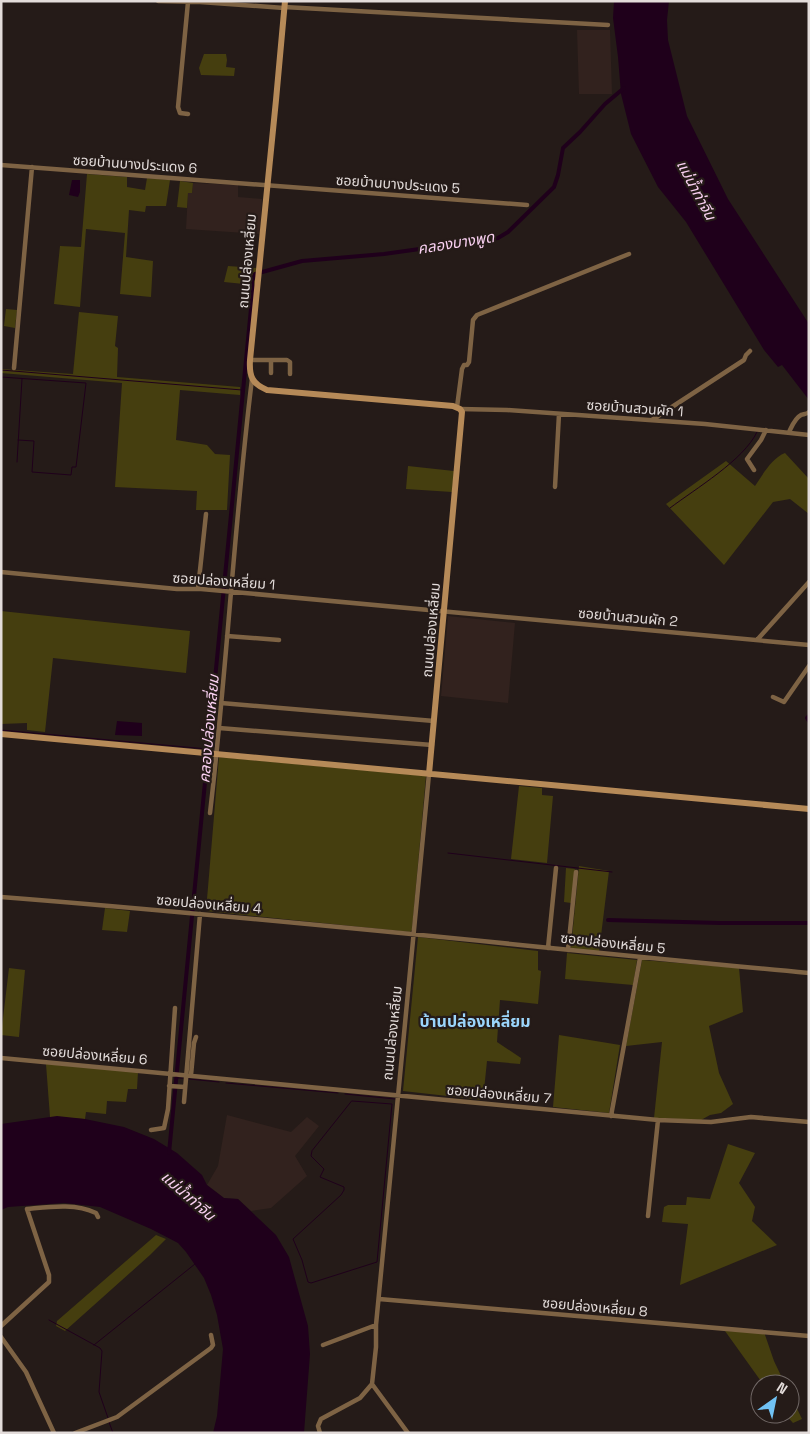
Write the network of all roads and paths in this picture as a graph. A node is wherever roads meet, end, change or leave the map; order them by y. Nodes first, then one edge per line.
1 (158, 1) edge
2 (188, 2) edge
3 (284, 5) edge
4 (608, 25) dead end
5 (188, 114) dead end
6 (1, 165) edge
7 (32, 168) junction
8 (267, 185) junction
9 (528, 205) dead end
10 (629, 254) dead end
11 (750, 351) dead end
12 (250, 360) junction
13 (271, 360) junction
14 (14, 368) dead end
15 (271, 373) dead end
16 (290, 374) dead end
17 (252, 379) junction
18 (459, 408) junction
19 (809, 412) edge
20 (559, 414) junction
21 (652, 420) junction
22 (764, 430) junction
23 (790, 432) junction
24 (809, 435) edge
25 (754, 470) dead end
26 (555, 487) dead end
27 (206, 514) dead end
28 (1, 572) edge
29 (809, 582) edge
30 (198, 589) junction
31 (228, 592) junction
32 (445, 613) junction
33 (227, 636) junction
34 (279, 640) dead end
35 (757, 640) junction
36 (809, 645) edge
37 (809, 666) edge
38 (773, 697) dead end
39 (221, 703) junction
40 (434, 721) junction
41 (219, 728) junction
42 (1, 734) edge
43 (432, 745) junction
44 (210, 754) junction
45 (429, 774) junction
46 (809, 809) edge
47 (210, 813) dead end
48 (556, 868) dead end
49 (576, 872) dead end
50 (1, 897) edge
51 (200, 914) junction
52 (415, 934) junction
53 (548, 948) junction
54 (568, 950) junction
55 (640, 958) junction
56 (809, 973) edge
57 (175, 1008) dead end
58 (196, 1037) dead end
59 (1, 1058) edge
60 (171, 1074) junction
61 (187, 1075) junction
62 (171, 1086) junction
63 (183, 1087) junction
64 (398, 1096) junction
65 (184, 1102) dead end
66 (611, 1116) junction
67 (658, 1120) junction
68 (809, 1122) edge
69 (151, 1130) dead end
70 (648, 1216) dead end
71 (98, 1217) dead end
72 (378, 1299) junction
73 (376, 1325) junction
74 (1, 1326) edge
75 (211, 1335) dead end
76 (809, 1336) edge
77 (1, 1337) edge
78 (323, 1345) dead end
79 (372, 1384) junction
80 (54, 1433) edge
81 (76, 1433) edge
82 (320, 1433) edge
83 (408, 1433) edge

1 - 2 street
2 - 3 street
2 - 5 street
3 - 4 street
3 - 8 street, ถนนปล่องเหลี่ยม
6 - 7 street, ซอยบ้านบางประแดง 6
7 - 8 street, ซอยบ้านบางประแดง 6
7 - 14 street
8 - 9 street, ซอยบ้านบางประแดง 5
8 - 12 street, ถนนปล่องเหลี่ยม
10 - 18 street
11 - 21 street
12 - 13 street
12 - 17 street, ถนนปล่องเหลี่ยม
13 - 15 street
13 - 16 street
17 - 18 street
17 - 31 street
18 - 20 street, ซอยบ้านสวนผัก 1
18 - 32 street, ถนนปล่องเหลี่ยม
19 - 23 street
20 - 21 street, ซอยบ้านสวนผัก 1
20 - 26 street
21 - 22 street, ซอยบ้านสวนผัก 1
22 - 23 street, ซอยบ้านสวนผัก 1
22 - 25 street
23 - 24 street, ซอยบ้านสวนผัก 1
27 - 30 street
28 - 30 street, ซอยปล่องเหลี่ยม 1
29 - 35 street
30 - 31 street, ซอยปล่องเหลี่ยม 1
31 - 32 street, ซอยปล่องเหลี่ยม 1
31 - 33 street
32 - 35 street, ซอยบ้านสวนผัก 2
32 - 40 street, ถนนปล่องเหลี่ยม
33 - 34 street
33 - 39 street
35 - 36 street, ซอยบ้านสวนผัก 2
37 - 38 street
39 - 40 street
39 - 41 street
40 - 43 street, ถนนปล่องเหลี่ยม
41 - 43 street
41 - 44 street
42 - 44 street
43 - 45 street, ถนนปล่องเหลี่ยม
44 - 45 street
44 - 47 street
45 - 46 street
45 - 52 street, ถนนปล่องเหลี่ยม
48 - 53 street
49 - 54 street
50 - 51 street, ซอยปล่องเหลี่ยม 4
51 - 52 street, ซอยปล่องเหลี่ยม 4
51 - 61 street
52 - 53 street, ซอยปล่องเหลี่ยม 5
52 - 64 street, ถนนปล่องเหลี่ยม
53 - 54 street, ซอยปล่องเหลี่ยม 5
54 - 55 street, ซอยปล่องเหลี่ยม 5
55 - 56 street, ซอยปล่องเหลี่ยม 5
55 - 66 street
57 - 60 street
58 - 61 street
59 - 60 street, ซอยปล่องเหลี่ยม 6
60 - 61 street, ซอยปล่องเหลี่ยม 6
60 - 62 street
61 - 63 street
61 - 64 street, ซอยปล่องเหลี่ยม 7
62 - 63 street
62 - 69 street
63 - 65 street
64 - 66 street, ซอยปล่องเหลี่ยม 7
64 - 72 street, ถนนปล่องเหลี่ยม
66 - 67 street, ซอยปล่องเหลี่ยม 7
67 - 68 street, ซอยปล่องเหลี่ยม 7
67 - 70 street
71 - 74 street
72 - 73 street, ถนนปล่องเหลี่ยม
72 - 76 street, ซอยปล่องเหลี่ยม 8
73 - 78 street
73 - 79 street, ถนนปล่องเหลี่ยม
75 - 81 street
77 - 80 street
79 - 82 street
79 - 83 street

